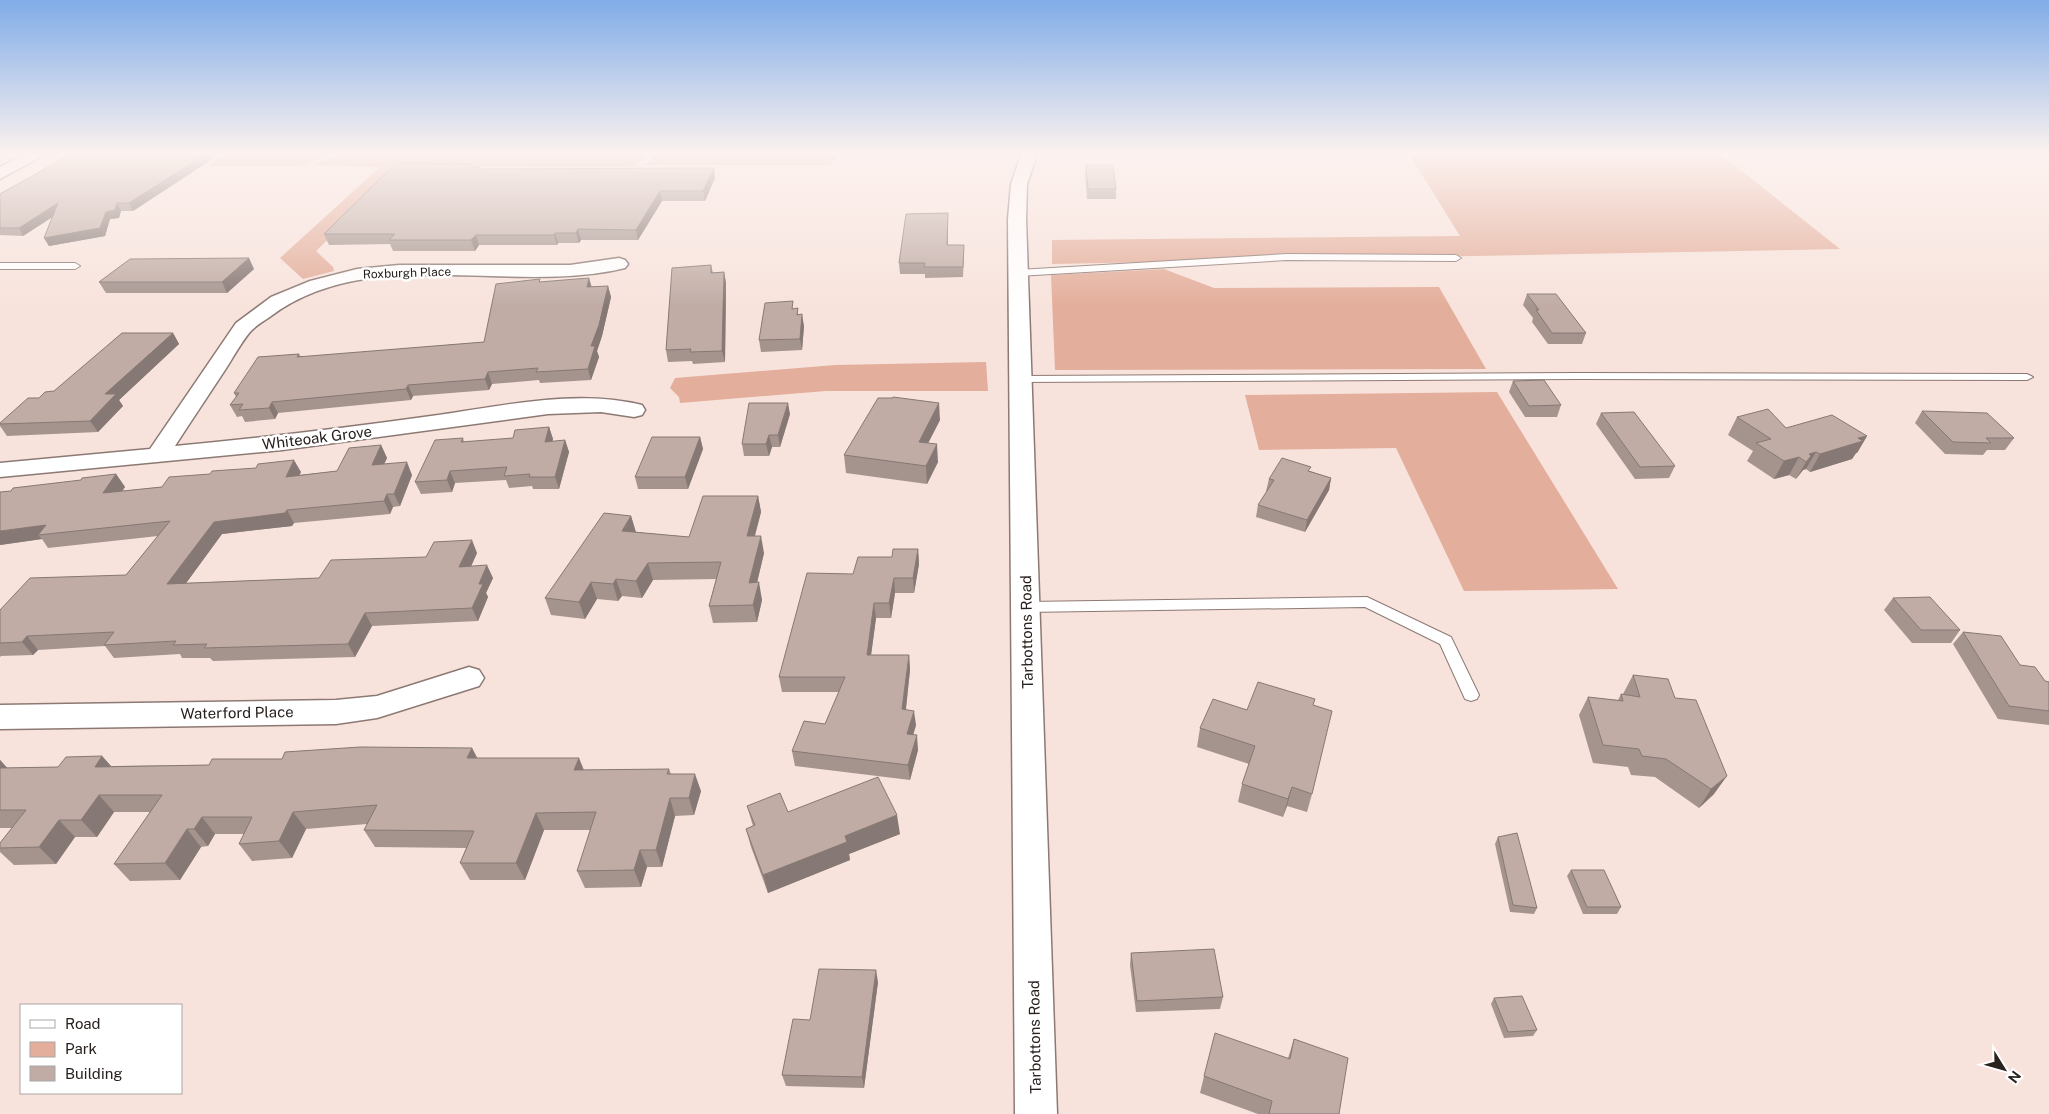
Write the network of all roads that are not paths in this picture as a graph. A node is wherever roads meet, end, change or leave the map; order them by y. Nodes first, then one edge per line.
1 (1018, 204) edge
2 (1456, 258) dead end
3 (619, 264) dead end
4 (0, 266) edge
5 (75, 266) dead end
6 (1018, 273) junction
7 (2027, 377) dead end
8 (1020, 379) junction
9 (634, 410) dead end
10 (156, 455) junction
11 (0, 470) edge
12 (1026, 607) junction
13 (469, 678) dead end
14 (1471, 695) dead end
15 (0, 717) edge
16 (1036, 1114) edge

1 - 6 street, Tarbottons Road
2 - 6 lane
3 - 10 street, Roxburgh Place
4 - 5 lane
6 - 8 street, Tarbottons Road
7 - 8 lane
8 - 12 street, Tarbottons Road
9 - 10 street, Whiteoak Grove
10 - 11 street, Whiteoak Grove
12 - 14 lane
12 - 16 street, Tarbottons Road
13 - 15 street, Waterford Place

